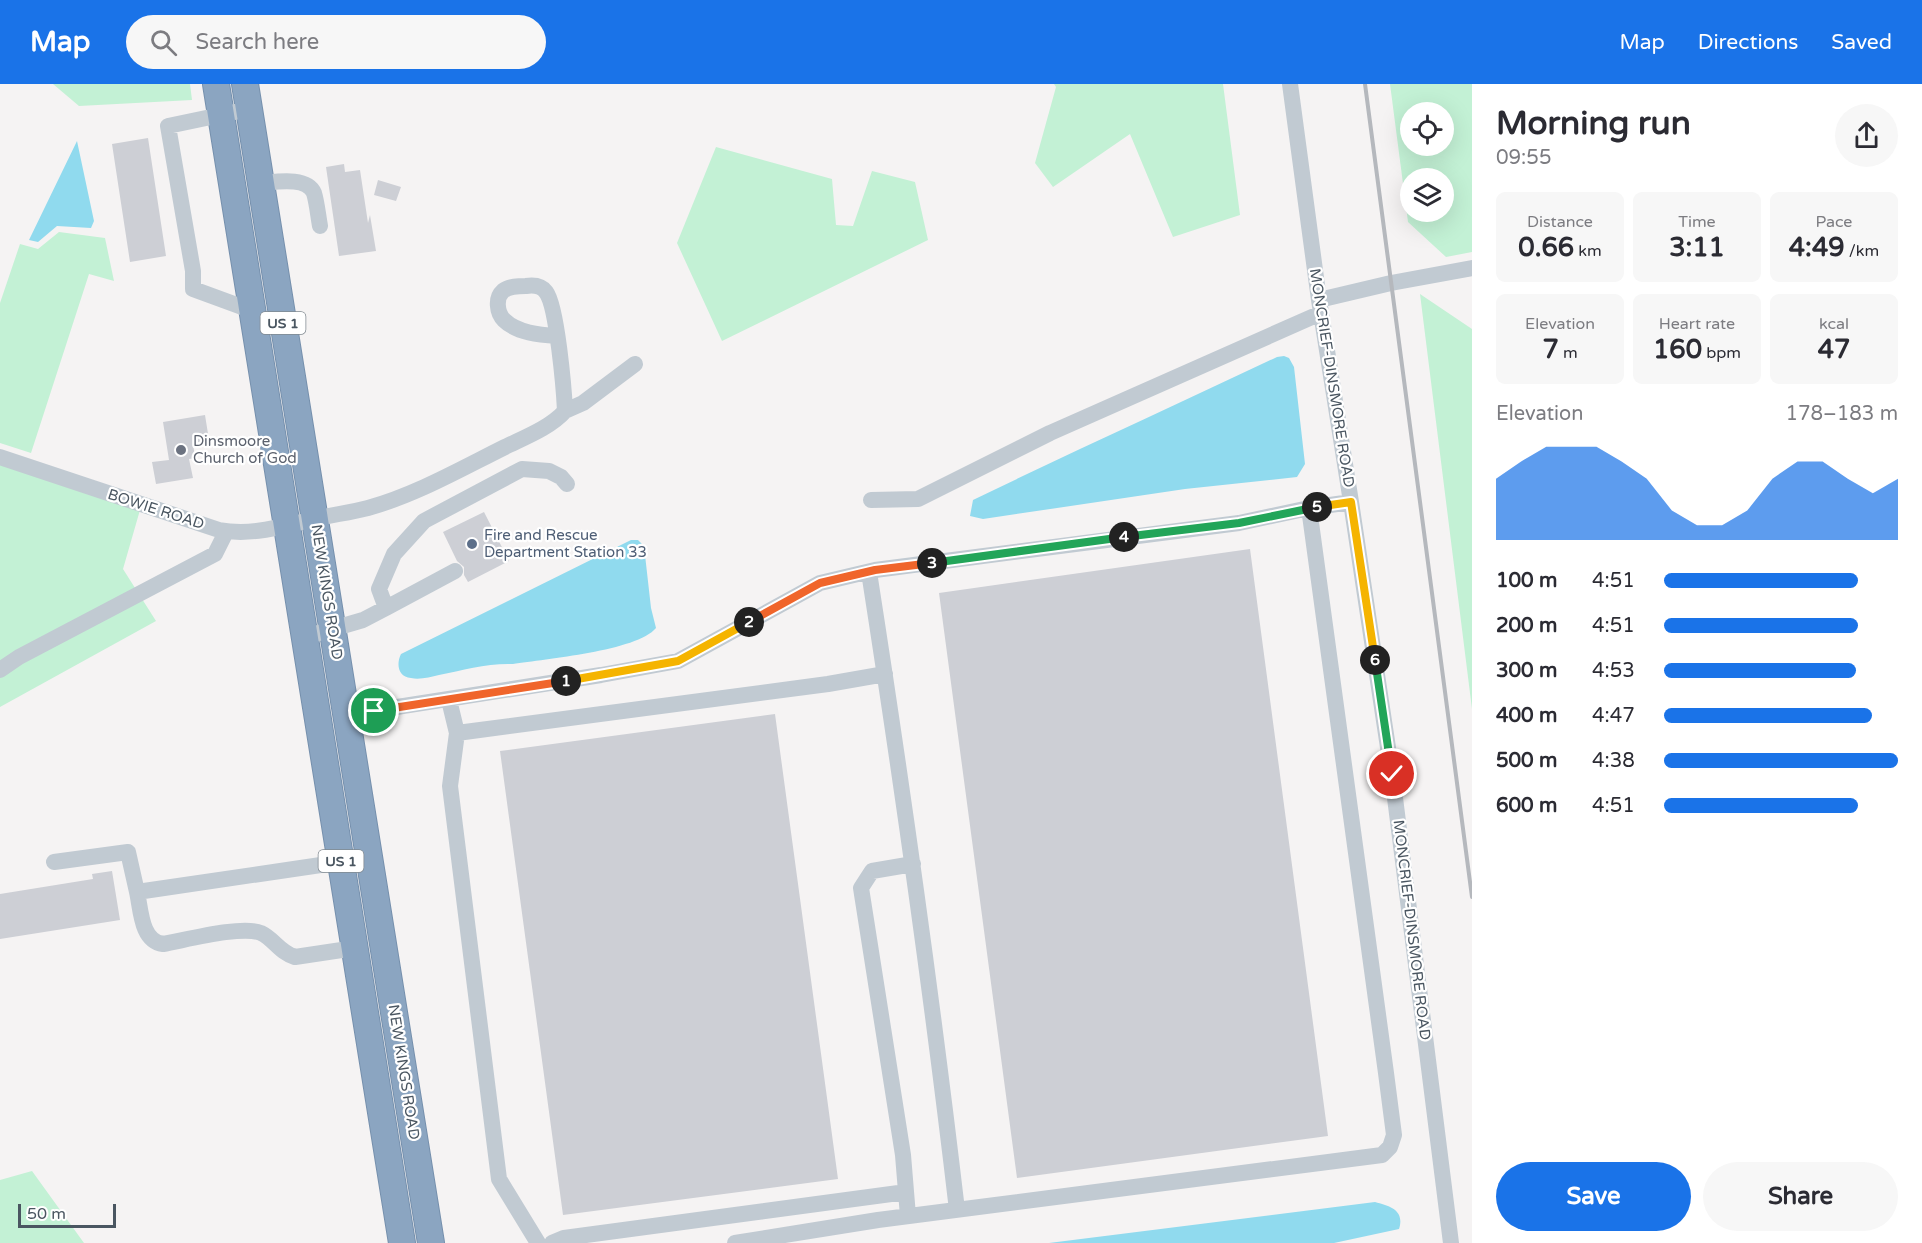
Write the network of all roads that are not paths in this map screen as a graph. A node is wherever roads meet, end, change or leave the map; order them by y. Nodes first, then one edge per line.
1 (216, 84) edge
2 (245, 84) edge
3 (1290, 84) edge
4 (249, 109) junction
5 (221, 114) junction
6 (261, 183) junction
7 (320, 226) dead end
8 (1472, 268) edge
9 (1320, 307) junction
10 (253, 311) junction
11 (557, 336) dead end
12 (635, 364) dead end
13 (565, 411) junction
14 (0, 457) edge
15 (567, 484) dead end
16 (871, 500) dead end
17 (1351, 502) junction
18 (1309, 508) junction
19 (315, 518) junction
20 (287, 525) junction
21 (226, 532) junction
22 (454, 571) dead end
23 (869, 572) junction
24 (386, 608) junction
25 (332, 628) junction
26 (305, 637) junction
27 (0, 670) edge
28 (885, 674) junction
29 (448, 700) junction
30 (346, 715) junction
31 (457, 733) junction
32 (54, 862) dead end
33 (341, 862) junction
34 (913, 864) junction
35 (137, 892) junction
36 (354, 948) junction
37 (906, 1192) junction
38 (957, 1210) junction
39 (908, 1216) junction
40 (402, 1243) edge
41 (431, 1243) edge
42 (538, 1243) edge
43 (552, 1243) edge
44 (735, 1243) edge
45 (1451, 1243) edge

1 - 5 highway, NEW KINGS ROAD / US 1
2 - 4 highway, NEW KINGS ROAD / US 1
3 - 9 street, MONCRIEF-DINSMORE ROAD
4 - 5 street
4 - 6 highway, NEW KINGS ROAD / US 1
5 - 10 highway, NEW KINGS ROAD / US 1
5 - 10 street
6 - 7 street
6 - 19 highway, NEW KINGS ROAD / US 1
8 - 9 street
9 - 16 street
9 - 17 street, MONCRIEF-DINSMORE ROAD
10 - 20 highway, NEW KINGS ROAD / US 1
11 - 13 street
12 - 13 street, BOWIE ROAD
13 - 19 street, BOWIE ROAD
14 - 21 street, BOWIE ROAD
15 - 24 street
17 - 18 street
17 - 45 street, MONCRIEF-DINSMORE ROAD
18 - 23 street
18 - 38 street
19 - 20 street, BOWIE ROAD
19 - 25 highway, NEW KINGS ROAD / US 1
20 - 21 street, BOWIE ROAD
20 - 26 highway, NEW KINGS ROAD / US 1
21 - 27 street
22 - 24 street
23 - 28 street
23 - 29 street
24 - 25 street
25 - 26 street
25 - 30 highway, NEW KINGS ROAD / US 1
26 - 33 highway, NEW KINGS ROAD / US 1
28 - 31 street
28 - 34 street
29 - 30 street
29 - 31 street
30 - 41 highway, NEW KINGS ROAD / US 1
31 - 42 street
32 - 35 street
33 - 35 street
33 - 36 highway, NEW KINGS ROAD / US 1
34 - 37 street
34 - 38 street
35 - 36 street
36 - 40 highway, NEW KINGS ROAD / US 1
37 - 39 street
37 - 43 street
38 - 39 street
39 - 44 street

